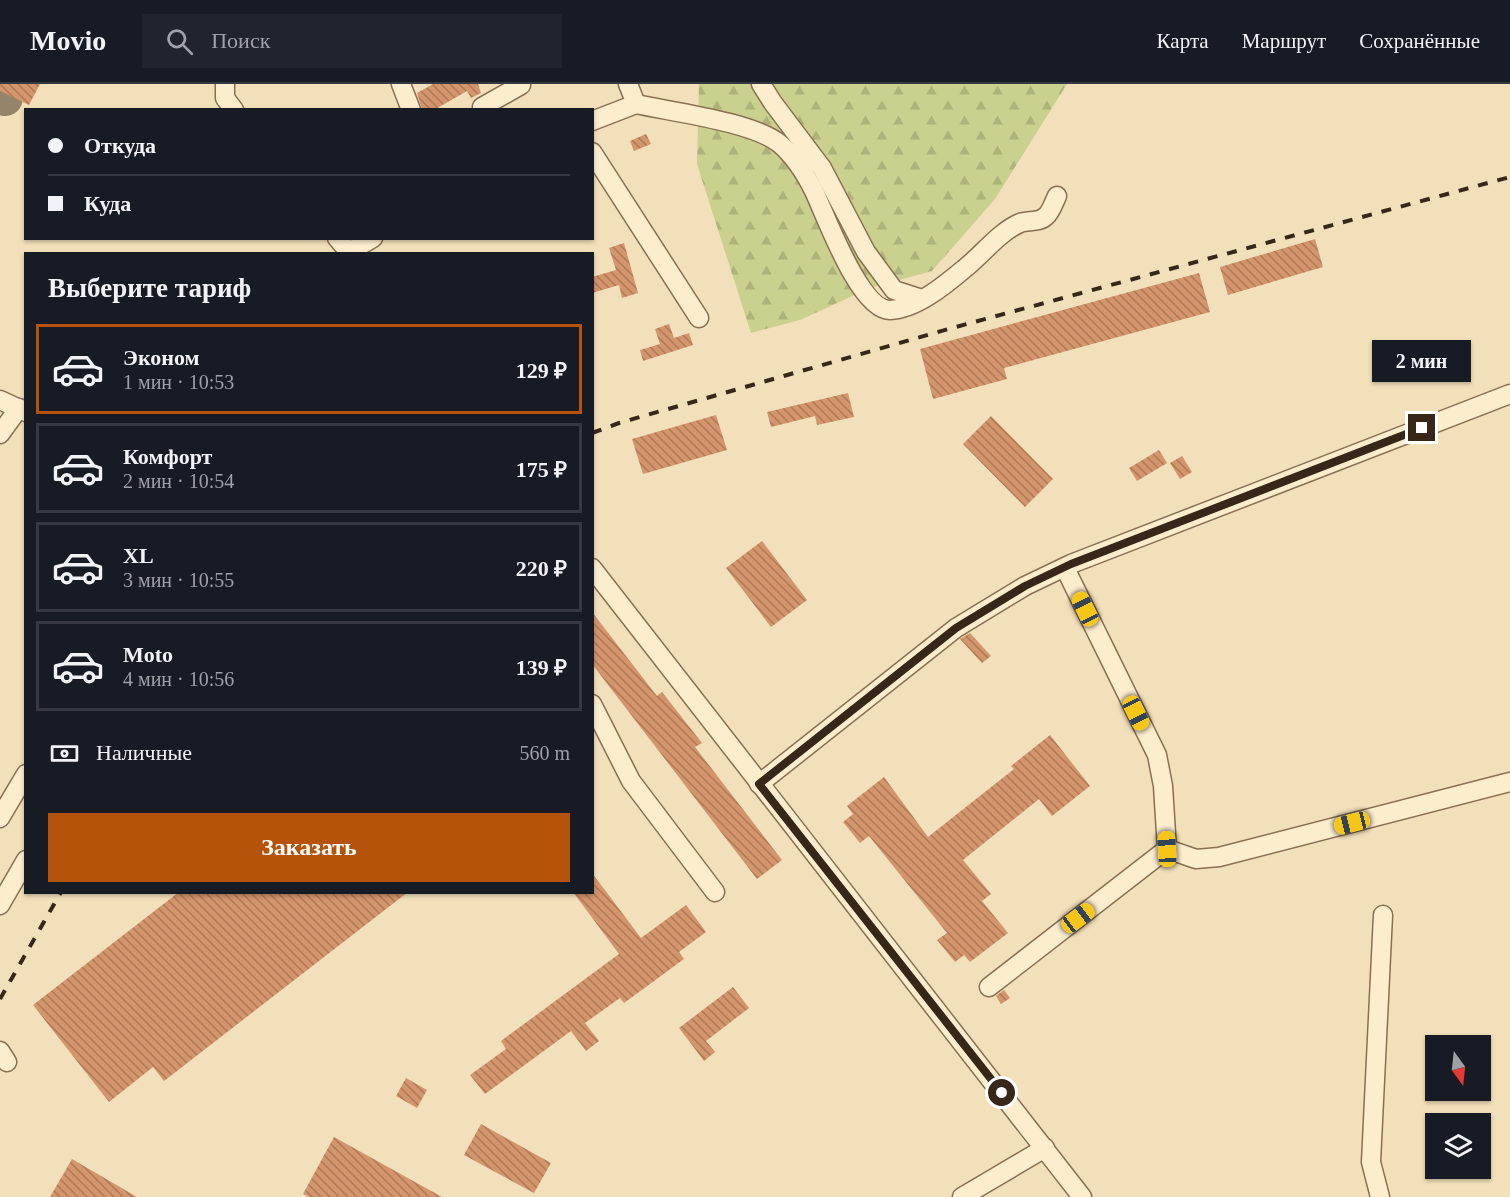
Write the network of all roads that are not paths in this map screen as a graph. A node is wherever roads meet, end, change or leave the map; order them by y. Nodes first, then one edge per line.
1 (225, 84) edge
2 (401, 84) edge
3 (521, 84) edge
4 (628, 84) edge
5 (761, 84) edge
6 (636, 104) junction
7 (232, 108) edge
8 (410, 108) edge
9 (482, 108) edge
10 (594, 120) edge
11 (594, 155) edge
12 (1057, 196) dead end
13 (368, 240) edge
14 (346, 249) edge
15 (922, 299) junction
16 (699, 318) dead end
17 (1510, 394) edge
18 (0, 400) edge
19 (22, 410) edge
20 (0, 434) edge
21 (1065, 568) junction
22 (594, 571) edge
23 (594, 708) edge
24 (24, 777) edge
25 (1510, 783) edge
26 (759, 784) junction
27 (0, 818) edge
28 (1167, 849) junction
29 (24, 863) edge
30 (715, 892) dead end
31 (0, 905) edge
32 (1383, 915) dead end
33 (989, 987) dead end
34 (1045, 1148) junction
35 (962, 1197) edge
36 (1082, 1197) edge
37 (1380, 1197) edge

1 - 7 street
2 - 8 street
3 - 9 street
4 - 6 street
5 - 15 street
6 - 10 street
6 - 15 street
11 - 16 street
12 - 15 street
13 - 14 street
17 - 21 street
18 - 19 street
19 - 20 street
21 - 26 street
21 - 28 street
22 - 26 street
23 - 30 street
24 - 27 street
25 - 28 street
26 - 34 street
28 - 33 street
29 - 31 street
32 - 37 street
34 - 35 street
34 - 36 street

